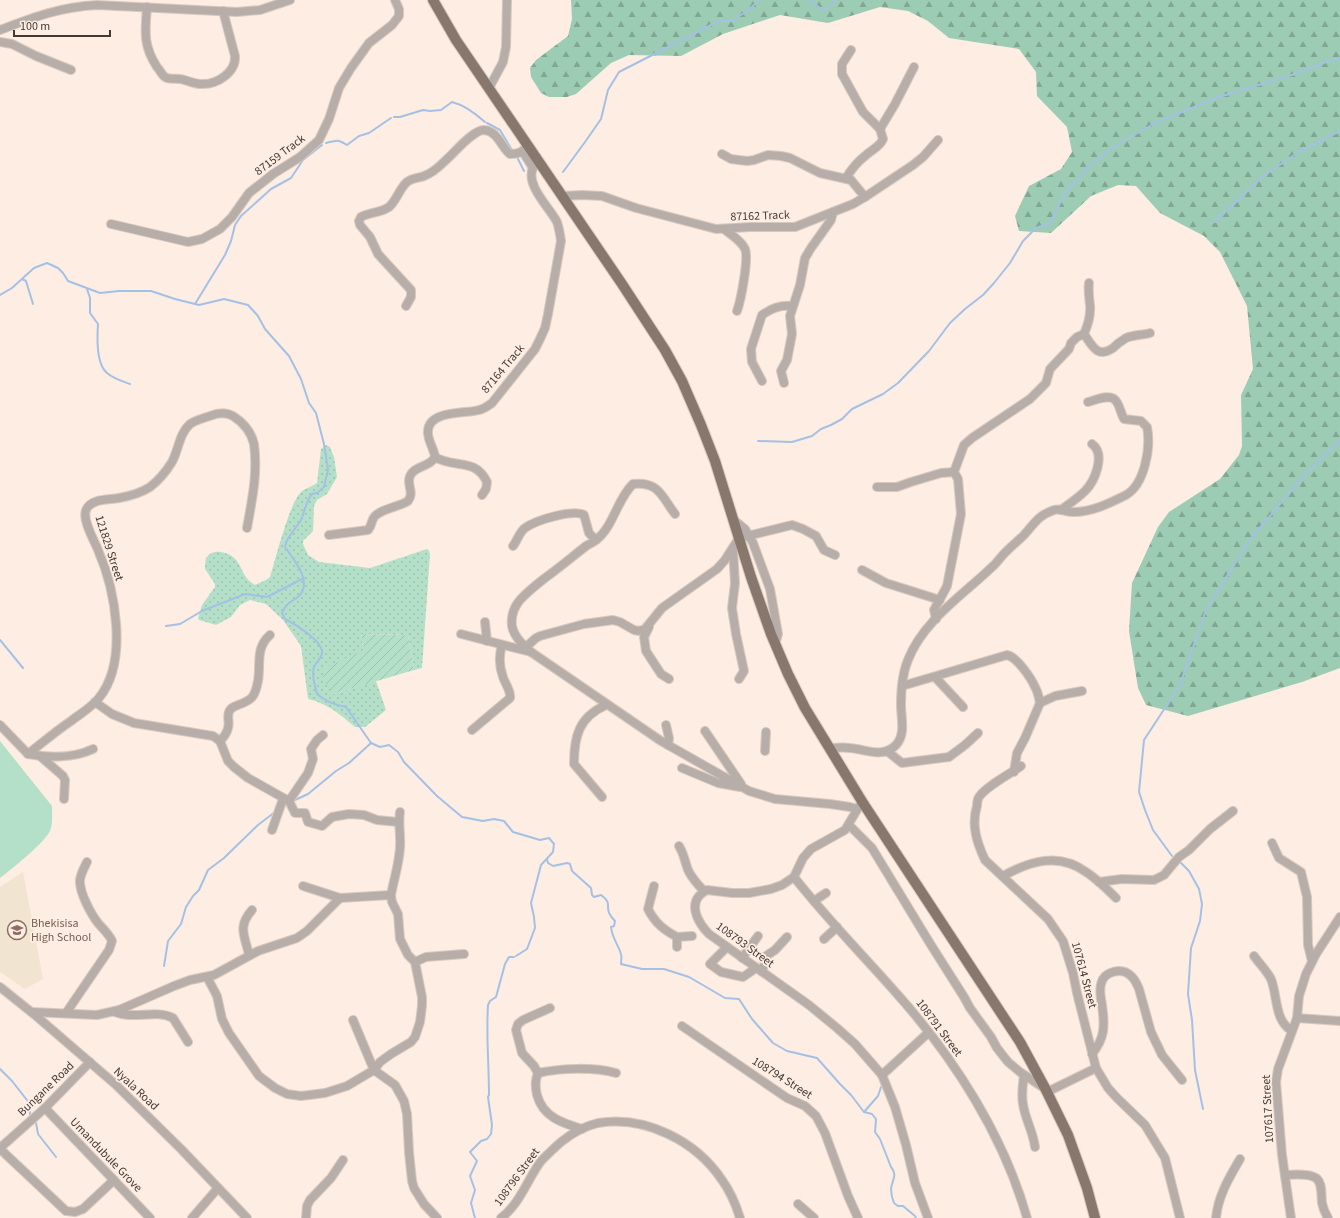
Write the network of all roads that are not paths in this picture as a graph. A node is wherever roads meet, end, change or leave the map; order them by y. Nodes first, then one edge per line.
1 (290, 0) edge
2 (395, 0) edge
3 (433, 0) edge
4 (507, 0) edge
5 (167, 4) edge
6 (147, 8) junction
7 (223, 11) junction
8 (0, 30) edge
9 (0, 42) edge
10 (851, 50) dead end
11 (914, 67) dead end
12 (71, 70) dead end
13 (490, 88) junction
14 (880, 129) junction
15 (938, 140) dead end
16 (525, 148) junction
17 (722, 154) dead end
18 (536, 164) junction
19 (846, 178) junction
20 (563, 196) junction
21 (865, 197) junction
22 (833, 212) junction
23 (111, 224) dead end
24 (724, 229) junction
25 (1089, 283) dead end
26 (406, 306) dead end
27 (792, 306) junction
28 (737, 311) dead end
29 (1150, 333) dead end
30 (1084, 334) junction
31 (762, 381) dead end
32 (784, 383) dead end
33 (1088, 402) dead end
34 (1092, 444) dead end
35 (435, 458) junction
36 (954, 472) junction
37 (877, 487) dead end
38 (482, 495) dead end
39 (1061, 510) junction
40 (675, 514) dead end
41 (247, 528) dead end
42 (329, 535) dead end
43 (744, 536) junction
44 (596, 540) junction
45 (514, 546) dead end
46 (733, 549) junction
47 (835, 554) dead end
48 (862, 570) dead end
49 (940, 600) junction
50 (936, 619) junction
51 (485, 622) dead end
52 (650, 624) junction
53 (461, 634) dead end
54 (270, 635) dead end
55 (487, 641) junction
56 (502, 645) junction
57 (529, 650) junction
58 (935, 676) junction
59 (669, 680) dead end
60 (739, 680) dead end
61 (902, 686) junction
62 (1082, 691) dead end
63 (95, 702) junction
64 (1040, 703) junction
65 (606, 705) junction
66 (963, 707) dead end
67 (0, 725) edge
68 (666, 725) dead end
69 (472, 730) dead end
70 (705, 731) dead end
71 (766, 732) dead end
72 (978, 733) dead end
73 (323, 735) dead end
74 (220, 741) junction
75 (668, 745) junction
76 (829, 748) junction
77 (93, 749) dead end
78 (765, 751) dead end
79 (888, 751) junction
80 (28, 754) junction
81 (40, 756) junction
82 (1021, 766) dead end
83 (682, 768) dead end
84 (1014, 772) junction
85 (742, 787) junction
86 (602, 797) dead end
87 (64, 799) dead end
88 (286, 803) junction
89 (860, 806) junction
90 (1233, 811) dead end
91 (400, 812) dead end
92 (398, 822) junction
93 (849, 825) junction
94 (272, 830) dead end
95 (1272, 843) dead end
96 (679, 846) dead end
97 (87, 862) dead end
98 (1003, 876) junction
99 (794, 877) junction
100 (1099, 882) junction
101 (303, 886) dead end
102 (654, 886) dead end
103 (704, 891) junction
104 (826, 893) dead end
105 (391, 895) junction
106 (340, 898) junction
107 (1116, 898) dead end
108 (814, 901) junction
109 (252, 910) dead end
110 (1340, 917) edge
111 (837, 927) junction
112 (692, 936) dead end
113 (758, 936) dead end
114 (677, 937) junction
115 (786, 937) dead end
116 (824, 939) dead end
117 (676, 947) dead end
118 (726, 947) junction
119 (464, 954) dead end
120 (250, 955) junction
121 (1254, 956) dead end
122 (742, 958) junction
123 (1312, 961) junction
124 (415, 962) junction
125 (759, 969) junction
126 (207, 977) junction
127 (0, 987) edge
128 (550, 1008) dead end
129 (32, 1012) junction
130 (115, 1012) junction
131 (66, 1013) junction
132 (1297, 1018) junction
133 (353, 1020) dead end
134 (1340, 1021) edge
135 (682, 1026) dead end
136 (1292, 1031) junction
137 (928, 1033) junction
138 (188, 1042) dead end
139 (1092, 1054) junction
140 (90, 1062) junction
141 (1096, 1068) junction
142 (374, 1070) junction
143 (538, 1073) junction
144 (616, 1073) dead end
145 (1024, 1075) junction
146 (882, 1076) junction
147 (1182, 1080) dead end
148 (1046, 1090) junction
149 (45, 1108) junction
150 (582, 1129) junction
151 (1035, 1147) dead end
152 (0, 1148) edge
153 (1240, 1159) dead end
154 (343, 1160) dead end
155 (1285, 1175) junction
156 (114, 1180) junction
157 (218, 1188) junction
158 (798, 1204) dead end
159 (150, 1218) edge
160 (192, 1218) edge
161 (247, 1218) edge
162 (306, 1218) edge
163 (437, 1218) edge
164 (501, 1218) edge
165 (740, 1218) edge
166 (814, 1218) edge
167 (858, 1218) edge
168 (928, 1218) edge
169 (1027, 1218) edge
170 (1095, 1218) edge
171 (1180, 1218) edge
172 (1216, 1218) edge
173 (1290, 1218) edge
174 (1328, 1218) edge

1 - 7 street
2 - 23 street, 87159 Track
3 - 13 main road
4 - 13 street
5 - 6 street
5 - 7 street
6 - 7 street
6 - 8 street
9 - 12 street
10 - 14 street
11 - 14 street
13 - 16 main road
14 - 19 street
15 - 21 street, 87162 Track
16 - 18 main road
16 - 26 street
17 - 19 street
18 - 20 main road
18 - 35 street, 87164 Track
19 - 21 street
20 - 24 street, 87162 Track
20 - 43 main road
21 - 22 street, 87162 Track
22 - 24 street, 87162 Track
22 - 27 street
24 - 28 street
25 - 30 street
27 - 31 street
27 - 32 street
29 - 30 street
30 - 36 street
33 - 39 street
34 - 39 street
35 - 38 street
35 - 42 street
36 - 37 street
36 - 49 street
39 - 50 street
40 - 44 street
41 - 63 street, 121829 Street
43 - 46 street
43 - 47 street
43 - 76 main road
44 - 45 street
44 - 57 street
46 - 52 street
46 - 60 street
48 - 49 street
49 - 50 street
50 - 61 street
51 - 55 street
52 - 57 street
52 - 59 street
53 - 55 street
54 - 74 street
55 - 56 street
56 - 57 street
56 - 69 street
57 - 65 street
58 - 61 street
58 - 64 street
58 - 66 street
61 - 79 street
62 - 64 street
63 - 74 street
63 - 80 street, 121829 Street
64 - 84 street
65 - 75 street
65 - 86 street
67 - 80 street
68 - 75 street
70 - 85 street
71 - 78 street
72 - 79 street
73 - 88 street
74 - 88 street
75 - 85 street
76 - 79 street
76 - 89 main road
77 - 81 street
80 - 81 street
81 - 87 street
82 - 84 street, 107614 Street
83 - 85 street
84 - 98 street, 107614 Street
85 - 89 street
88 - 92 street
88 - 94 street
89 - 93 street
89 - 148 main road
90 - 100 street
91 - 92 street
92 - 105 street
93 - 99 street
93 - 145 street
95 - 123 street
96 - 103 street
97 - 131 street
98 - 100 street
98 - 139 street, 107614 Street
99 - 103 street
99 - 108 street, 108791 Street
100 - 107 street
101 - 106 street
102 - 114 street
103 - 118 street, 108793 Street
104 - 108 street
105 - 106 street
105 - 124 street
106 - 120 street
108 - 111 street, 108791 Street
109 - 120 street
110 - 123 street, 107617 Street
111 - 116 street
111 - 137 street, 108791 Street
112 - 114 street
113 - 122 street
114 - 117 street
115 - 125 street
118 - 122 street, 108793 Street
118 - 125 street
119 - 124 street
120 - 126 street
121 - 136 street
122 - 125 street, 108793 Street
123 - 132 street, 107617 Street
124 - 142 street
125 - 146 street, 108793 Street
126 - 130 street
126 - 142 street
127 - 129 street, Nyala Road
128 - 143 street
129 - 131 street
129 - 140 street, Nyala Road
130 - 131 street
130 - 138 street
132 - 134 street
132 - 136 street, 107617 Street
133 - 142 street
135 - 167 street, 108794 Street
136 - 155 street, 107617 Street
137 - 146 street
137 - 169 street, 108791 Street
139 - 141 street, 107614 Street
139 - 147 street
140 - 149 street, Bungane Road
140 - 157 street, Nyala Road
141 - 148 street
141 - 171 street, 107614 Street
142 - 163 street
143 - 144 street
143 - 150 street
145 - 148 street
145 - 151 street
146 - 168 street, 108793 Street
148 - 170 main road
149 - 152 street, Bungane Road
149 - 156 street, Umandubule Grove
150 - 164 street, 108796 Street
150 - 165 street, 108796 Street
152 - 156 street
153 - 172 street
154 - 162 street
155 - 173 street, 107617 Street
155 - 174 street
156 - 159 street, Umandubule Grove
157 - 160 street
157 - 161 street, Nyala Road
158 - 166 street

